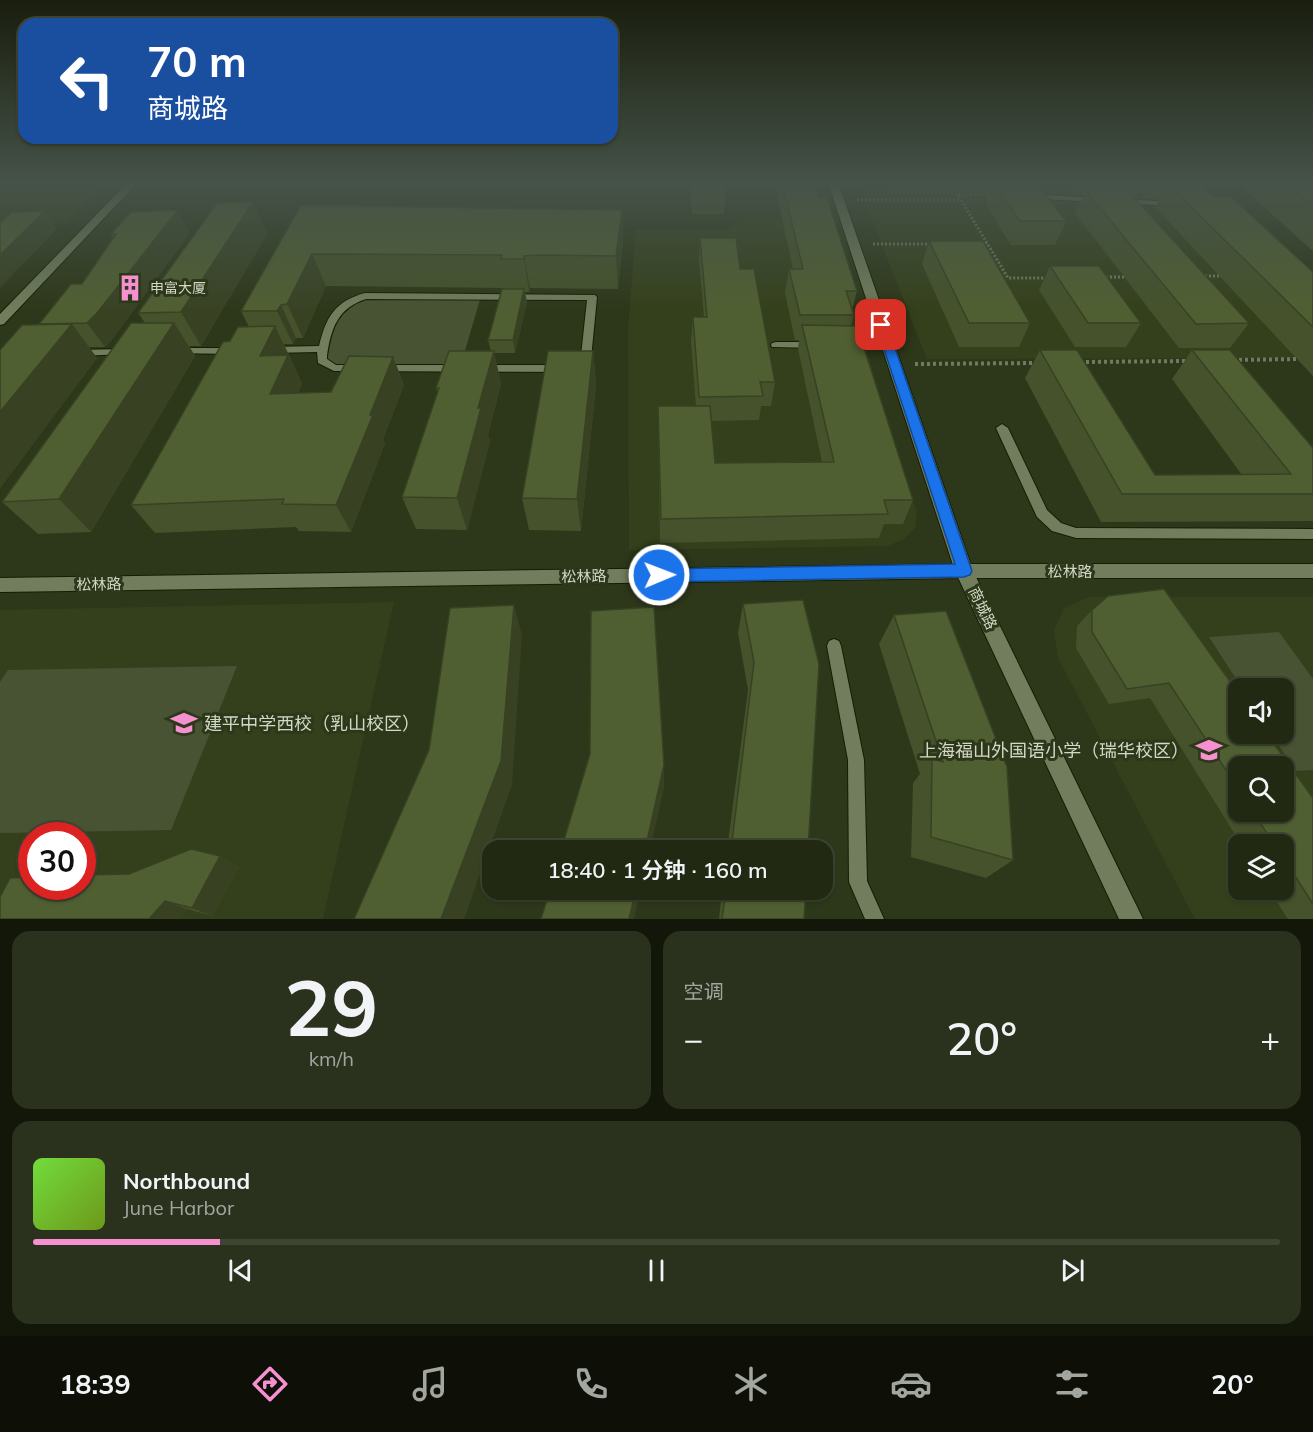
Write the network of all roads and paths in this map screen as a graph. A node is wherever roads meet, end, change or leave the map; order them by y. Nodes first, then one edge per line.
1 (92, 225) edge
2 (847, 225) edge
3 (976, 225) edge
4 (976, 243) edge
5 (987, 243) junction
6 (854, 244) junction
7 (932, 244) edge
8 (1197, 276) edge
9 (1232, 276) dead end
10 (1102, 277) edge
11 (1138, 277) edge
12 (1055, 278) edge
13 (0, 321) edge
14 (776, 345) dead end
15 (888, 345) junction
16 (321, 349) junction
17 (239, 350) edge
18 (262, 350) edge
19 (169, 351) edge
20 (134, 352) edge
21 (67, 353) edge
22 (1301, 359) dead end
23 (1193, 360) dead end
24 (1229, 360) edge
25 (1074, 362) edge
26 (1038, 363) edge
27 (895, 365) junction
28 (1002, 428) dead end
29 (1313, 534) edge
30 (964, 571) junction
31 (1313, 571) edge
32 (0, 585) edge
33 (834, 646) dead end
34 (874, 919) edge
35 (1131, 919) edge

1 - 13 street
2 - 6 street, 商城路
3 - 5 path
4 - 5 path
5 - 12 path
6 - 7 path
6 - 15 street, 商城路
8 - 9 path
10 - 11 path
14 - 15 lane
15 - 27 street, 商城路
16 - 16 lane
16 - 18 lane
17 - 19 lane
20 - 21 lane
22 - 24 path
23 - 25 path
26 - 27 path
27 - 30 street, 商城路
28 - 29 lane
30 - 31 street, 松林路
30 - 32 street, 松林路
30 - 35 street, 商城路
33 - 34 lane

